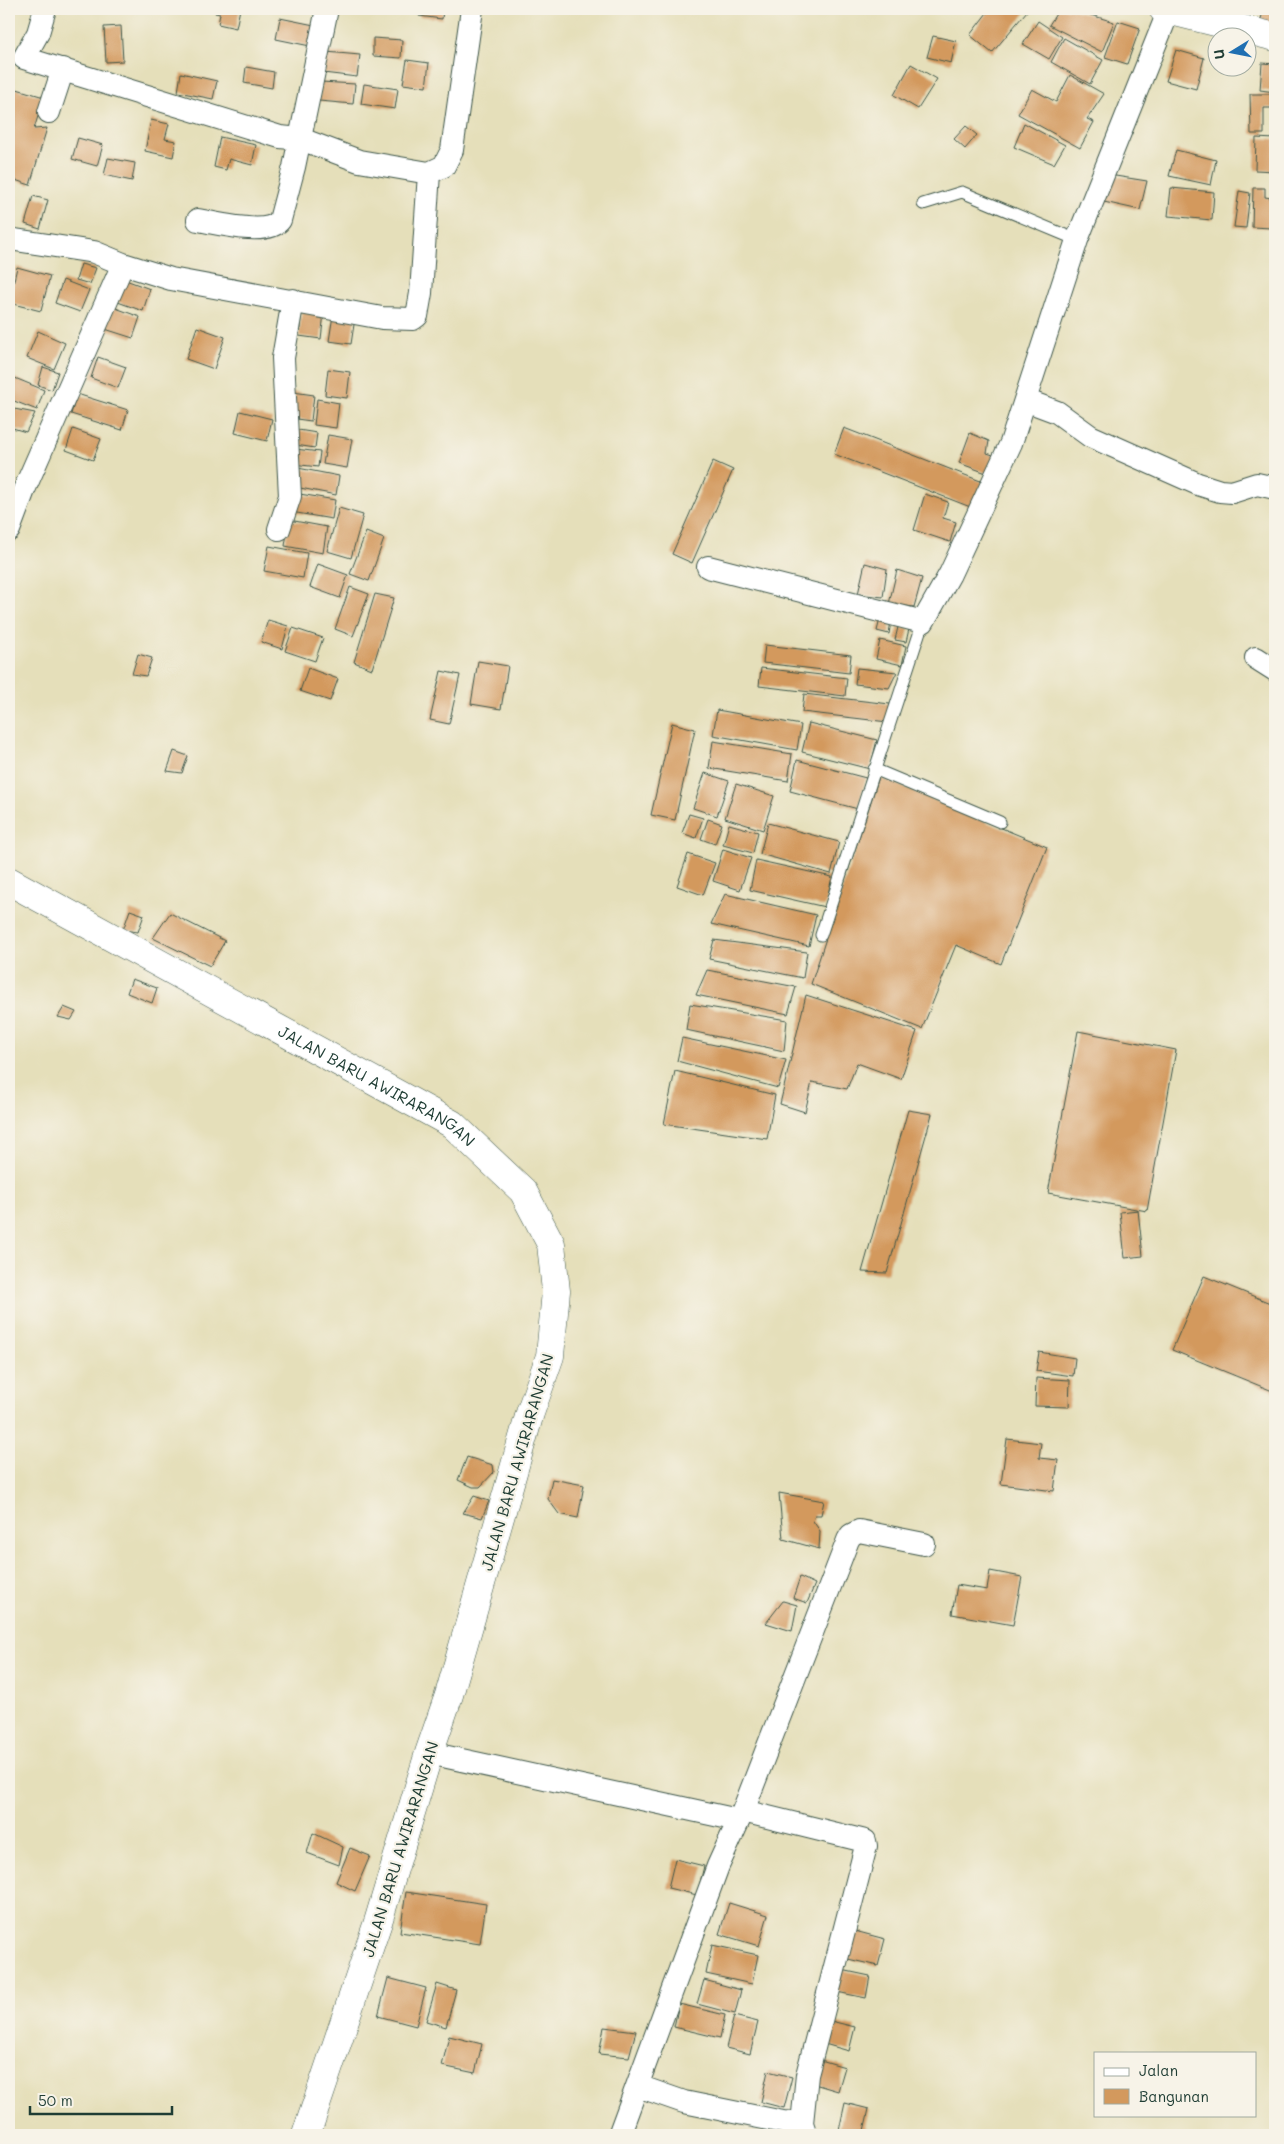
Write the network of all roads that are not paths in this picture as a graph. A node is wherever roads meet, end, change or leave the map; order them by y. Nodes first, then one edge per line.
1 (45, 9) edge
2 (327, 9) edge
3 (472, 9) edge
4 (1166, 10) edge
5 (1275, 37) edge
6 (17, 56) edge
7 (63, 69) junction
8 (48, 112) dead end
9 (301, 139) junction
10 (429, 173) junction
11 (922, 204) dead end
12 (198, 220) dead end
13 (9, 239) edge
14 (1077, 240) junction
15 (123, 264) junction
16 (293, 300) junction
17 (1025, 400) junction
18 (1275, 488) edge
19 (9, 530) edge
20 (279, 530) dead end
21 (708, 567) dead end
22 (923, 622) junction
23 (1256, 658) dead end
24 (1275, 670) edge
25 (874, 768) junction
26 (1000, 822) dead end
27 (9, 881) edge
28 (822, 935) dead end
29 (924, 1544) dead end
30 (429, 1753) junction
31 (740, 1816) junction
32 (638, 2086) junction
33 (804, 2129) edge
34 (306, 2135) edge
35 (619, 2135) edge

1 - 6 street
2 - 9 street
3 - 10 street
4 - 5 street
4 - 14 street
6 - 7 street
7 - 8 street
7 - 9 street
9 - 10 street
9 - 12 street
10 - 16 street
11 - 14 lane
13 - 15 street
14 - 17 street
15 - 16 street
15 - 19 street
16 - 20 street
17 - 18 street
17 - 22 street
21 - 22 street
22 - 25 lane
23 - 24 street
25 - 26 lane
25 - 28 lane
27 - 30 street, JALAN BARU AWIRARANGAN
29 - 31 street
30 - 31 street
30 - 34 street, JALAN BARU AWIRARANGAN
31 - 32 street
31 - 33 street
32 - 33 street
32 - 35 street

